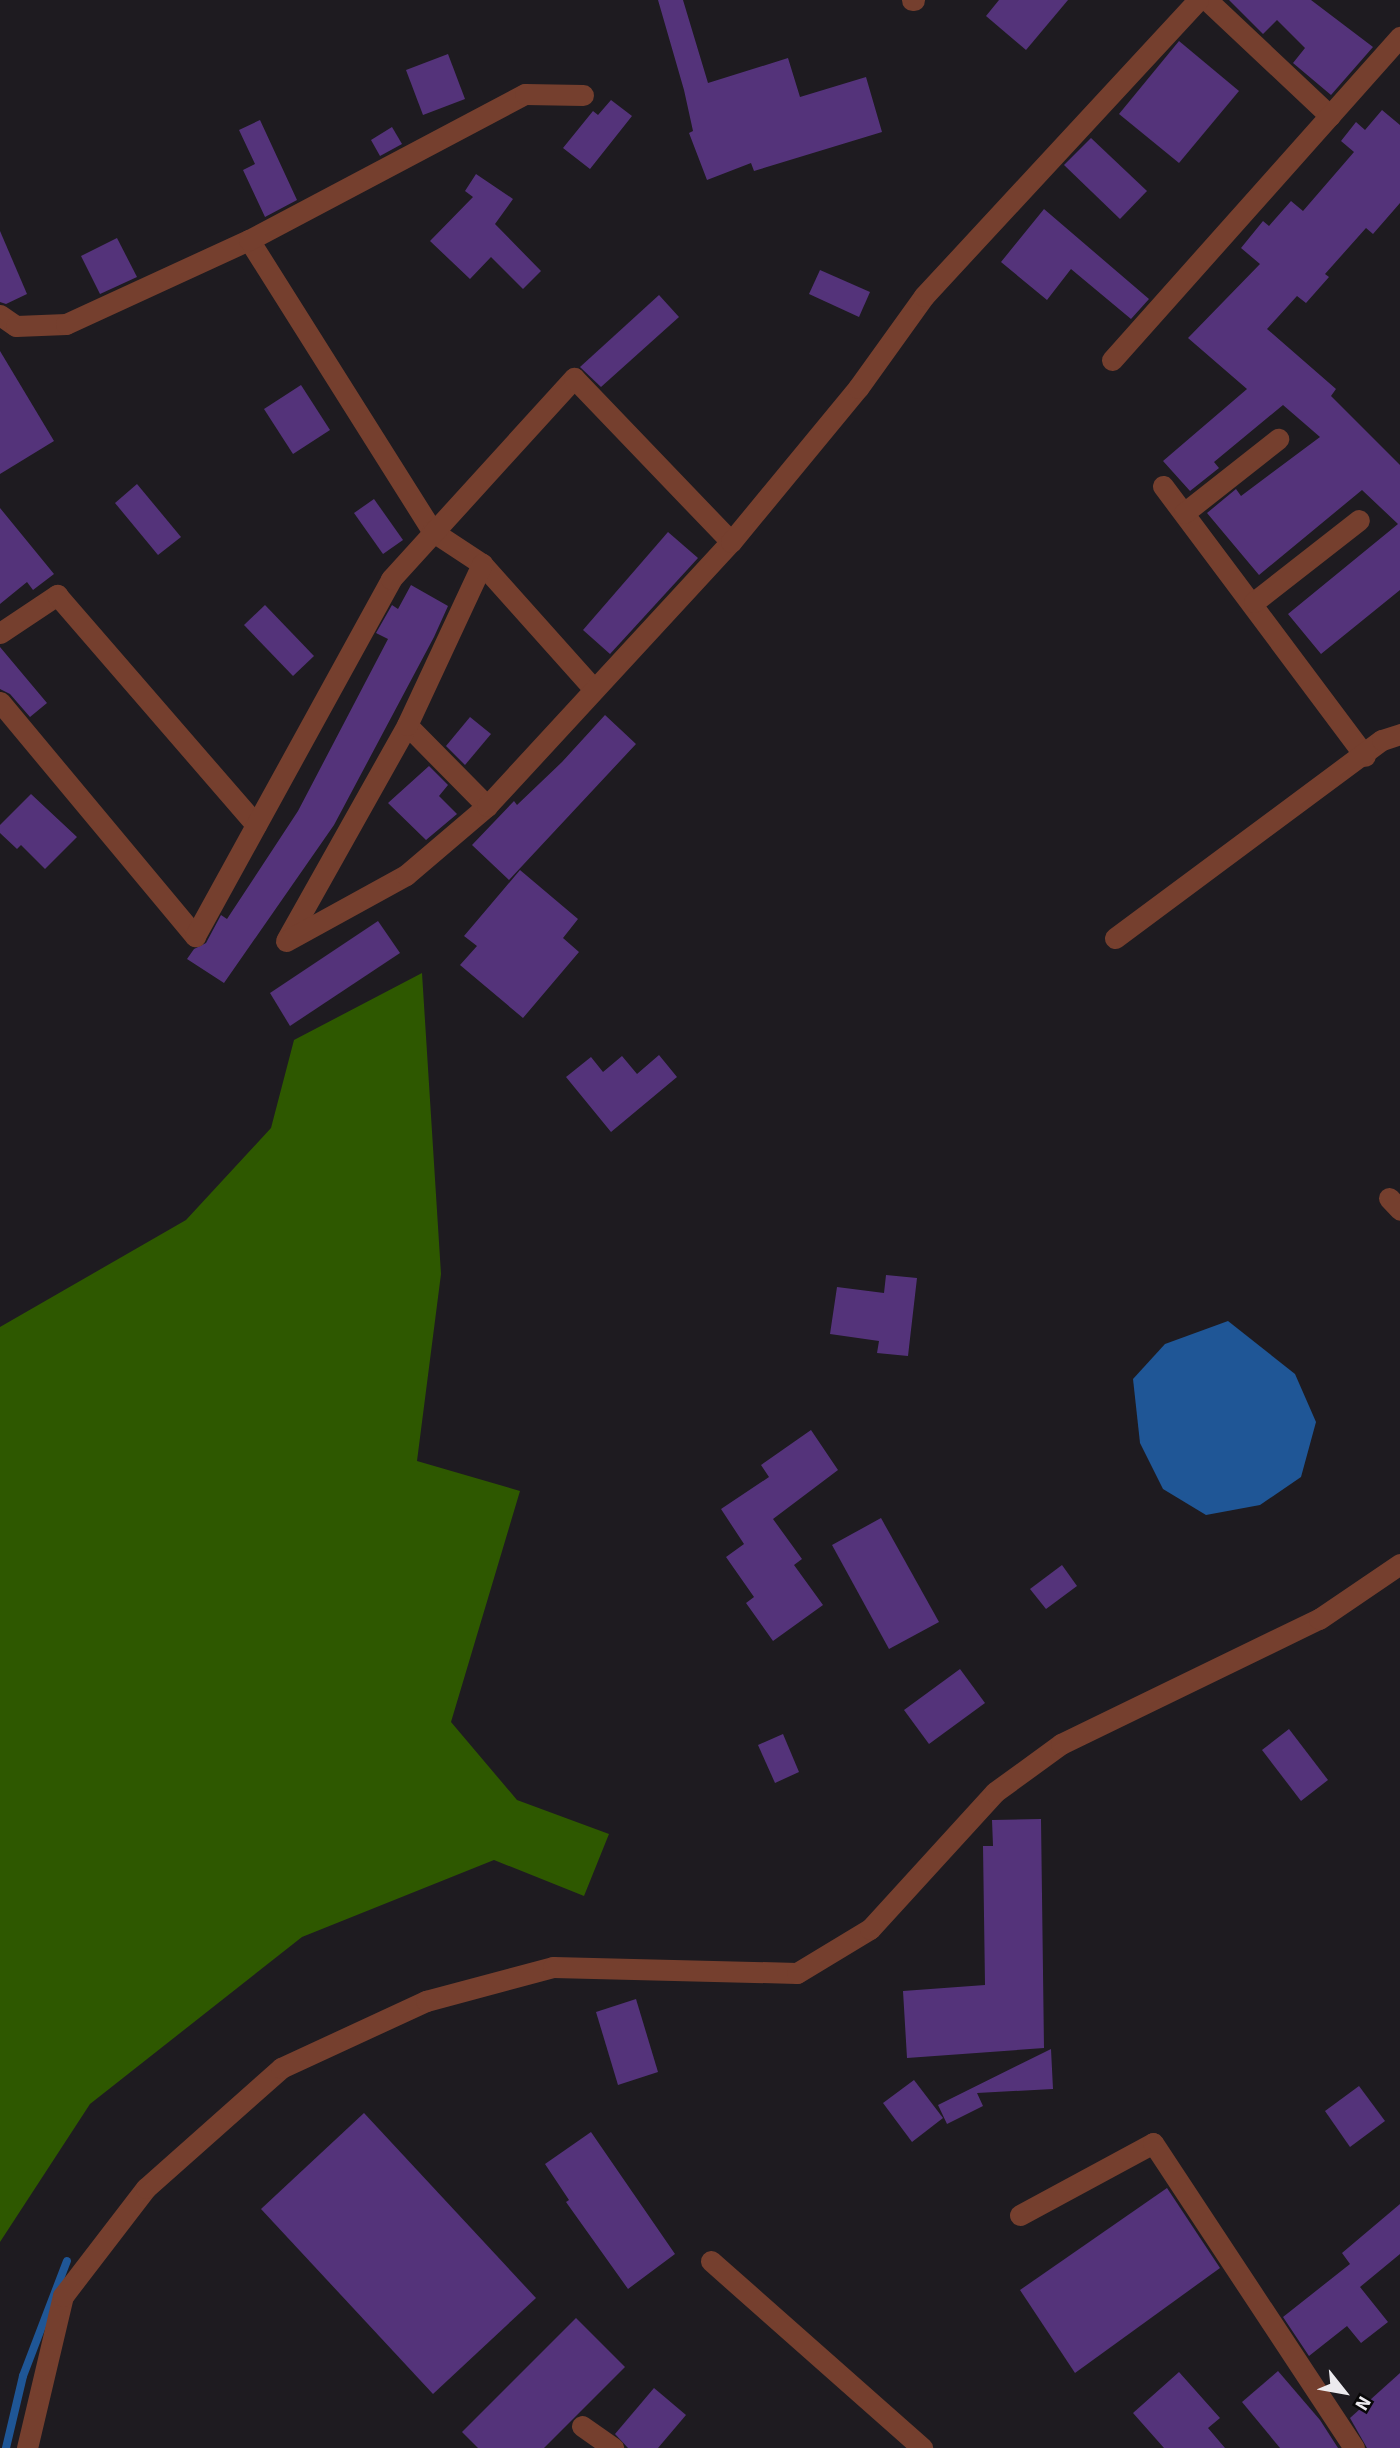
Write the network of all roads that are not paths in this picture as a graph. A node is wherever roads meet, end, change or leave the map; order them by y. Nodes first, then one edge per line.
1 (1198, 0) edge
2 (1208, 0) edge
3 (1400, 37) edge
4 (583, 95) dead end
5 (1330, 116) junction
6 (248, 240) junction
7 (0, 315) edge
8 (1112, 360) dead end
9 (1278, 439) dead end
10 (1163, 486) dead end
11 (1184, 513) junction
12 (1359, 520) dead end
13 (432, 531) junction
14 (731, 541) junction
15 (482, 564) junction
16 (1254, 603) junction
17 (0, 632) edge
18 (593, 688) junction
19 (0, 702) edge
20 (407, 725) junction
21 (1400, 734) edge
22 (1365, 756) junction
23 (487, 806) junction
24 (256, 825) junction
25 (1115, 937) dead end
26 (1400, 1564) edge
27 (1020, 2215) dead end
28 (711, 2261) dead end
29 (582, 2426) dead end
30 (27, 2448) edge
31 (613, 2448) edge
32 (922, 2448) edge
33 (1354, 2448) edge

1 - 14 street
2 - 5 street
3 - 5 street
4 - 6 street
5 - 8 street
6 - 7 street
6 - 13 street
9 - 11 street
10 - 11 street
11 - 16 street
12 - 16 street
13 - 14 street
13 - 15 street
13 - 24 street
14 - 18 street
15 - 18 street
15 - 20 street
16 - 22 street
17 - 24 street
18 - 23 street
19 - 24 street
20 - 23 street
20 - 23 street
21 - 22 street
22 - 25 street
26 - 30 street
27 - 33 street
28 - 32 street
29 - 31 street

